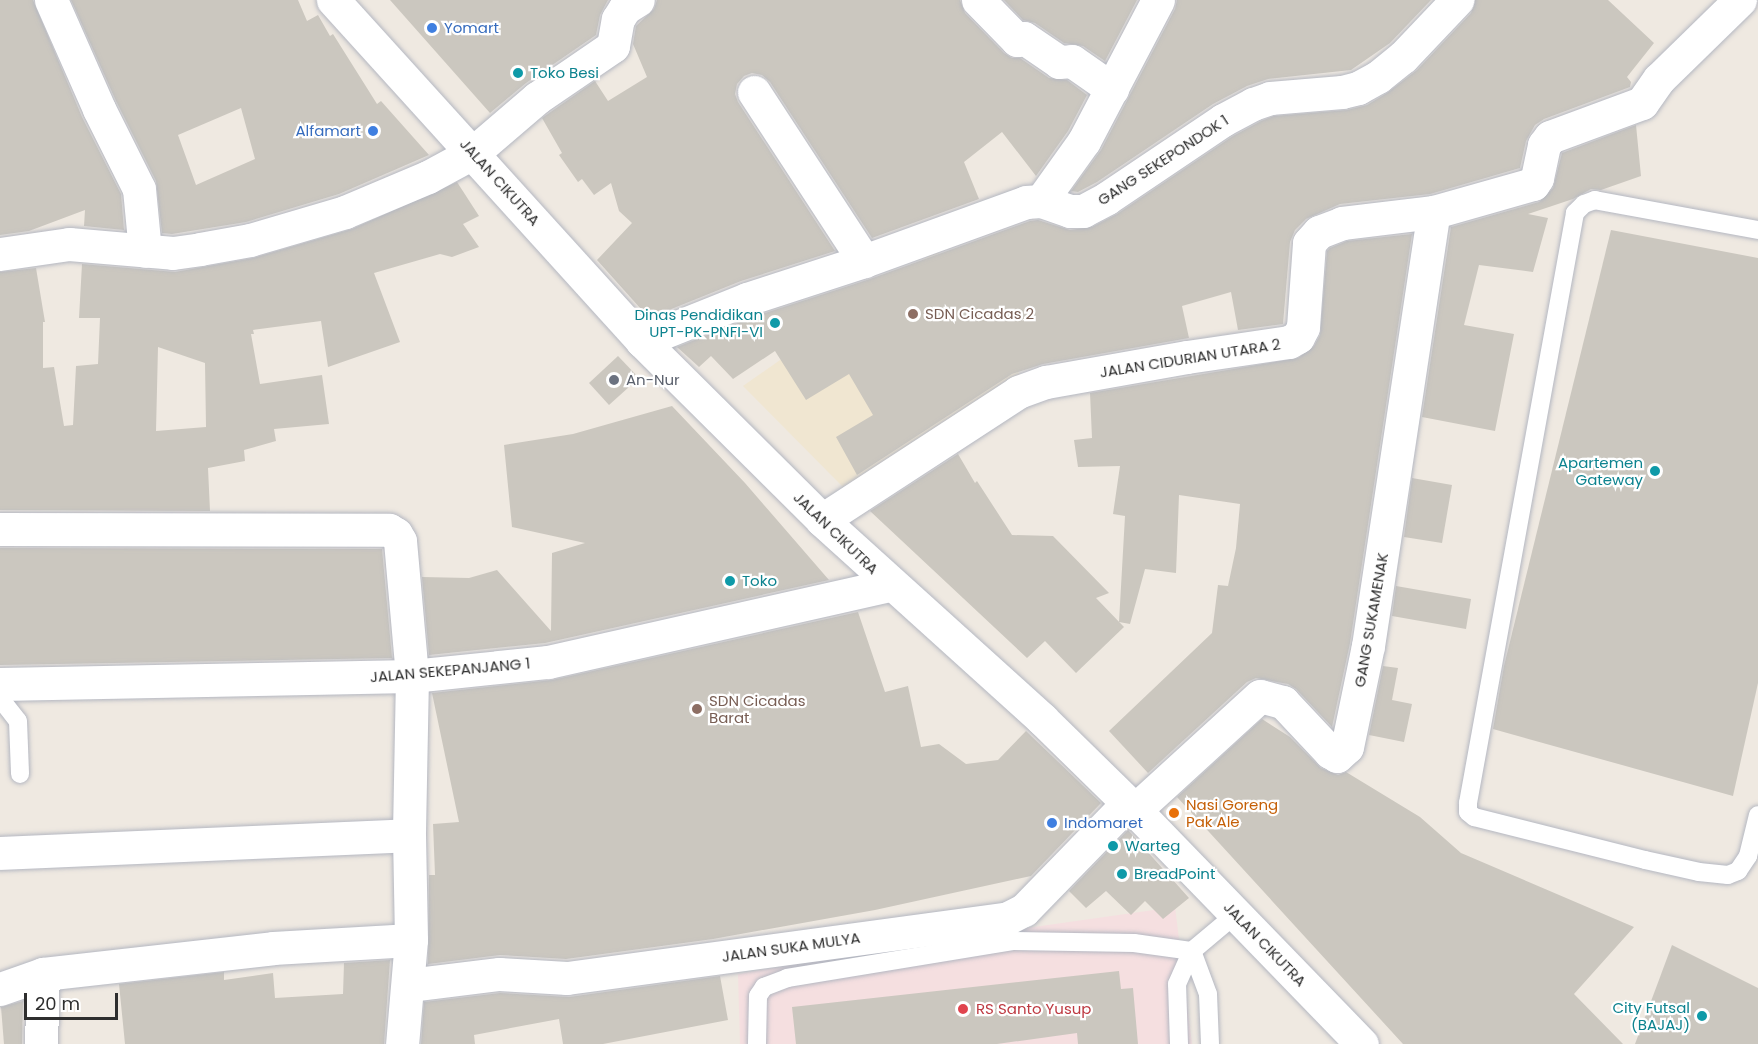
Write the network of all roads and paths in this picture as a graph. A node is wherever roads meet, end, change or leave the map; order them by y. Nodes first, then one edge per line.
1 (51, 0) edge
2 (333, 0) edge
3 (638, 0) edge
4 (978, 0) edge
5 (1158, 0) edge
6 (1457, 0) edge
7 (1740, 0) edge
8 (1112, 88) junction
9 (754, 92) dead end
10 (474, 152) junction
11 (1041, 201) junction
12 (1434, 212) junction
13 (1758, 230) edge
14 (145, 251) junction
15 (0, 254) edge
16 (864, 261) junction
17 (642, 341) junction
18 (822, 520) junction
19 (0, 529) edge
20 (891, 585) junction
21 (412, 676) junction
22 (0, 684) edge
23 (20, 774) dead end
24 (1131, 807) junction
25 (1758, 815) edge
26 (409, 835) junction
27 (0, 853) edge
28 (1236, 914) junction
29 (411, 940) junction
30 (1192, 951) junction
31 (43, 974) junction
32 (409, 984) junction
33 (0, 989) edge
34 (41, 1044) edge
35 (402, 1044) edge
36 (757, 1044) edge
37 (1179, 1044) edge
38 (1210, 1044) edge
39 (1362, 1044) edge

1 - 14 street
2 - 10 street, JALAN CIKUTRA
3 - 10 street
4 - 8 street
5 - 8 street
6 - 11 street, GANG SEKEPONDOK 1
7 - 12 street, JALAN CIDURIAN UTARA 2
8 - 11 street
9 - 16 street
10 - 14 street
10 - 17 street, JALAN CIKUTRA
11 - 16 street
12 - 18 street, JALAN CIDURIAN UTARA 2
12 - 24 street, GANG SUKAMENAK
13 - 25 lane
14 - 15 street
16 - 17 street
17 - 18 street, JALAN CIKUTRA
18 - 20 street, JALAN CIKUTRA
19 - 21 street
20 - 21 street, JALAN SEKEPANJANG 1
20 - 24 street, JALAN CIKUTRA
21 - 22 street, JALAN SEKEPANJANG 1
21 - 26 street
22 - 23 lane
24 - 28 street, JALAN CIKUTRA
24 - 32 street, JALAN SUKA MULYA
26 - 27 street
26 - 29 street
28 - 30 lane
28 - 39 street, JALAN CIKUTRA
29 - 31 street
29 - 32 street
30 - 36 lane
30 - 37 lane
30 - 38 lane
31 - 33 street
31 - 34 street
32 - 35 street

